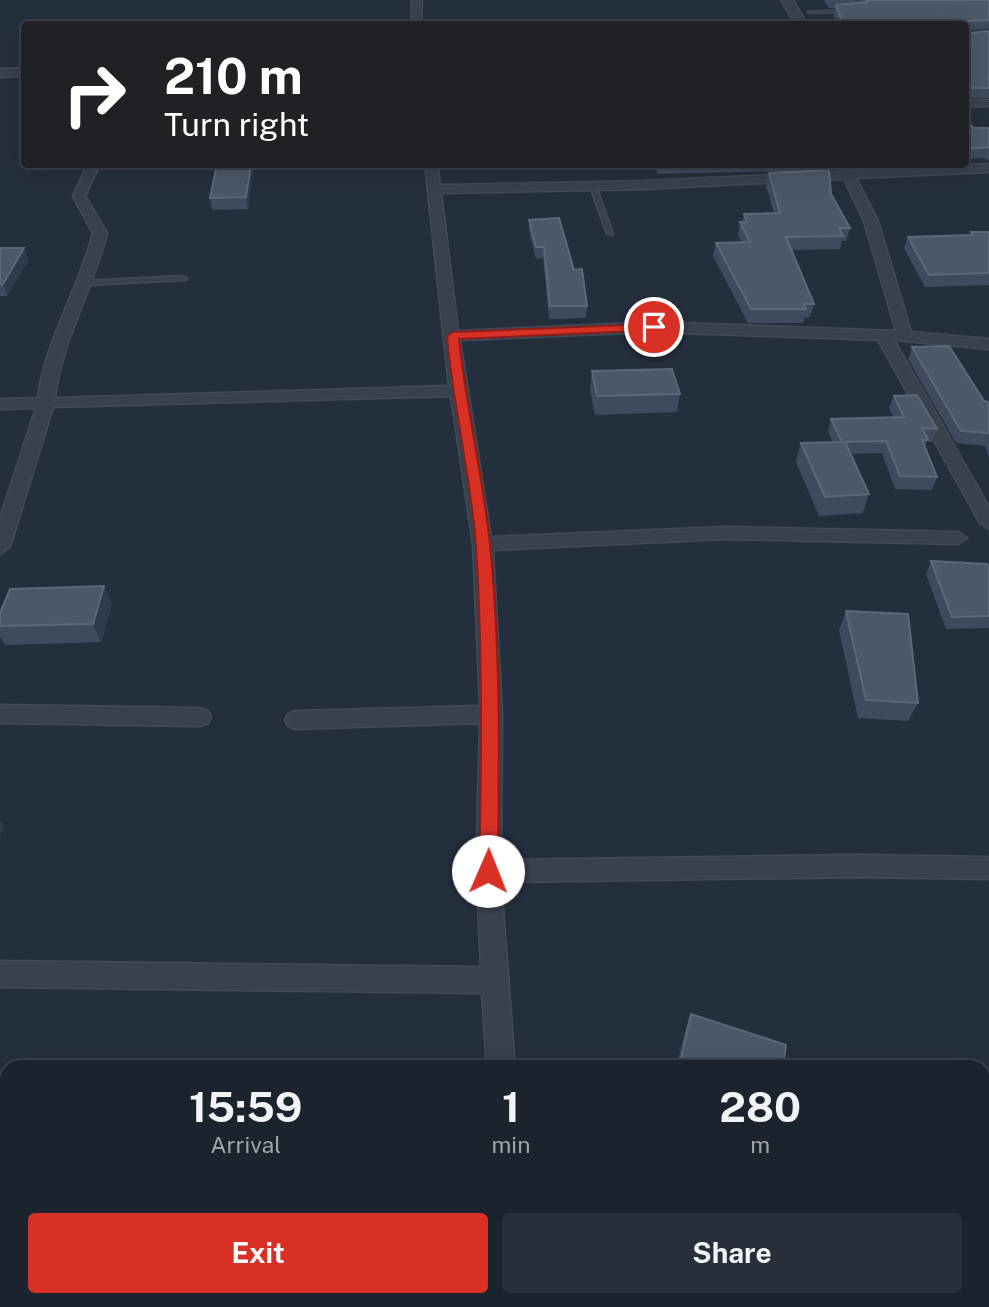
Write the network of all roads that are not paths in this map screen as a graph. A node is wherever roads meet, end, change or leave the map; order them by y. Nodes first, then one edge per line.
1 (417, 0) edge
2 (787, 0) edge
3 (804, 0) edge
4 (854, 0) edge
5 (810, 12) junction
6 (418, 21) edge
7 (799, 21) edge
8 (814, 21) edge
9 (21, 72) edge
10 (0, 73) edge
11 (21, 78) edge
12 (0, 79) edge
13 (989, 103) edge
14 (969, 104) edge
15 (92, 168) edge
16 (431, 168) edge
17 (989, 168) edge
18 (846, 170) edge
19 (593, 186) junction
20 (434, 189) junction
21 (610, 234) dead end
22 (183, 278) dead end
23 (86, 283) junction
24 (453, 336) junction
25 (905, 336) junction
26 (884, 337) junction
27 (989, 344) edge
28 (458, 391) junction
29 (46, 403) junction
30 (0, 404) edge
31 (989, 523) edge
32 (958, 537) dead end
33 (483, 544) junction
34 (0, 547) edge
35 (0, 714) edge
36 (491, 715) junction
37 (200, 717) dead end
38 (296, 720) dead end
39 (989, 868) edge
40 (488, 871) junction
41 (0, 974) edge
42 (497, 980) junction
43 (501, 1060) edge

1 - 6 street
2 - 7 street
3 - 5 street
4 - 5 lane
5 - 8 street
9 - 10 street
11 - 12 street
13 - 14 street
15 - 23 street
16 - 20 street
17 - 18 street
18 - 19 street
18 - 25 street
19 - 20 street
19 - 21 lane
20 - 24 street
22 - 23 lane
23 - 29 street
24 - 26 street
24 - 28 street
25 - 26 street
25 - 27 street
26 - 31 street
28 - 29 street
28 - 33 street
29 - 30 street
29 - 34 street
32 - 33 street
33 - 36 street
35 - 37 street
36 - 38 street
36 - 40 street
39 - 40 street
40 - 42 street
41 - 42 street
42 - 43 street

